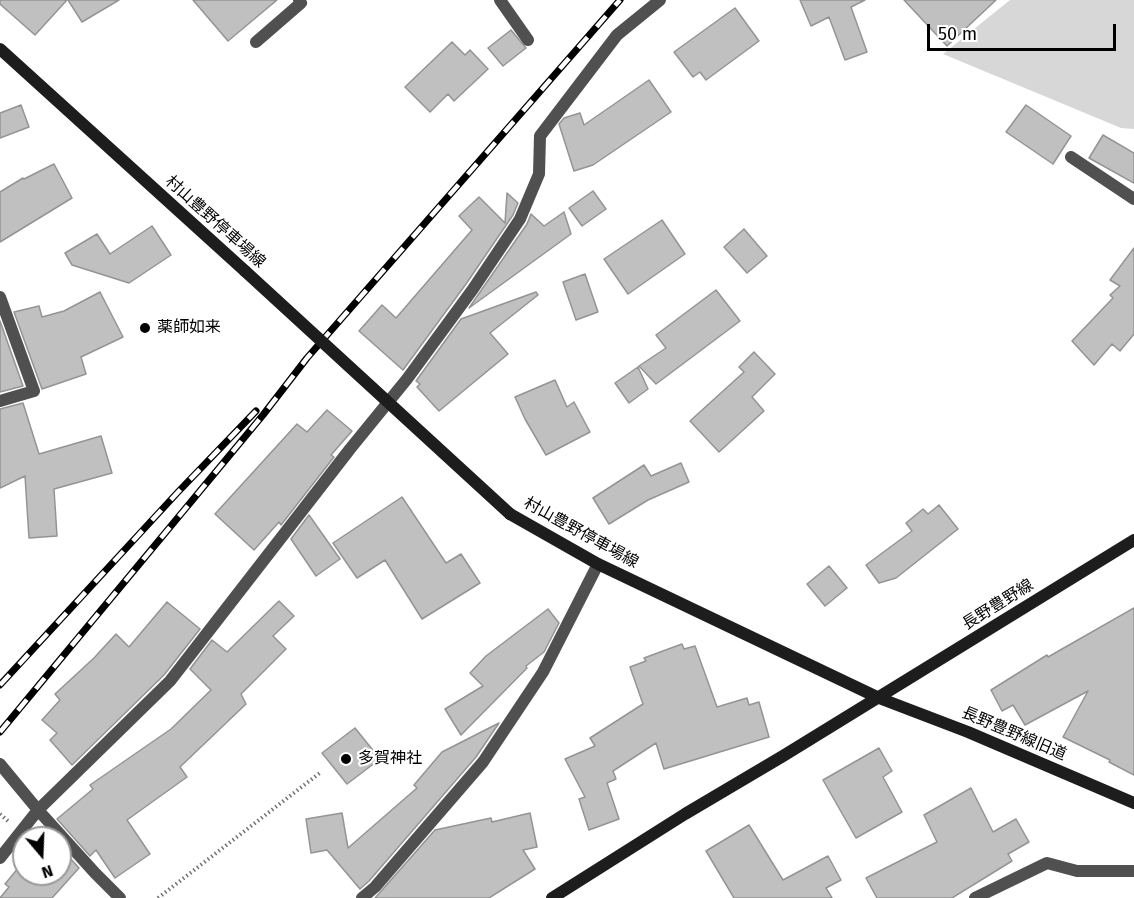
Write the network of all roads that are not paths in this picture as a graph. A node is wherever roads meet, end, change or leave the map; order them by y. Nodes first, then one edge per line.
1 (298, 0) edge
2 (500, 0) edge
3 (660, 0) edge
4 (528, 40) dead end
5 (256, 42) dead end
6 (0, 49) edge
7 (1071, 157) dead end
8 (1134, 199) edge
9 (0, 297) edge
10 (0, 401) edge
11 (1134, 540) edge
12 (598, 564) junction
13 (879, 698) junction
14 (0, 764) edge
15 (1134, 802) edge
16 (38, 810) junction
17 (0, 858) edge
18 (1134, 872) edge
19 (120, 898) edge
20 (362, 898) edge
21 (552, 898) edge
22 (975, 898) edge

1 - 5 street
2 - 4 street
3 - 16 street
6 - 12 main road, 村山豊野停車場線, bridge
7 - 8 street
9 - 10 street
11 - 13 main road, 長野豊野線
12 - 13 main road, 村山豊野停車場線
12 - 20 street
13 - 15 main road, 長野豊野線旧道
13 - 21 main road
14 - 16 street
16 - 17 street
16 - 19 street
18 - 22 street

